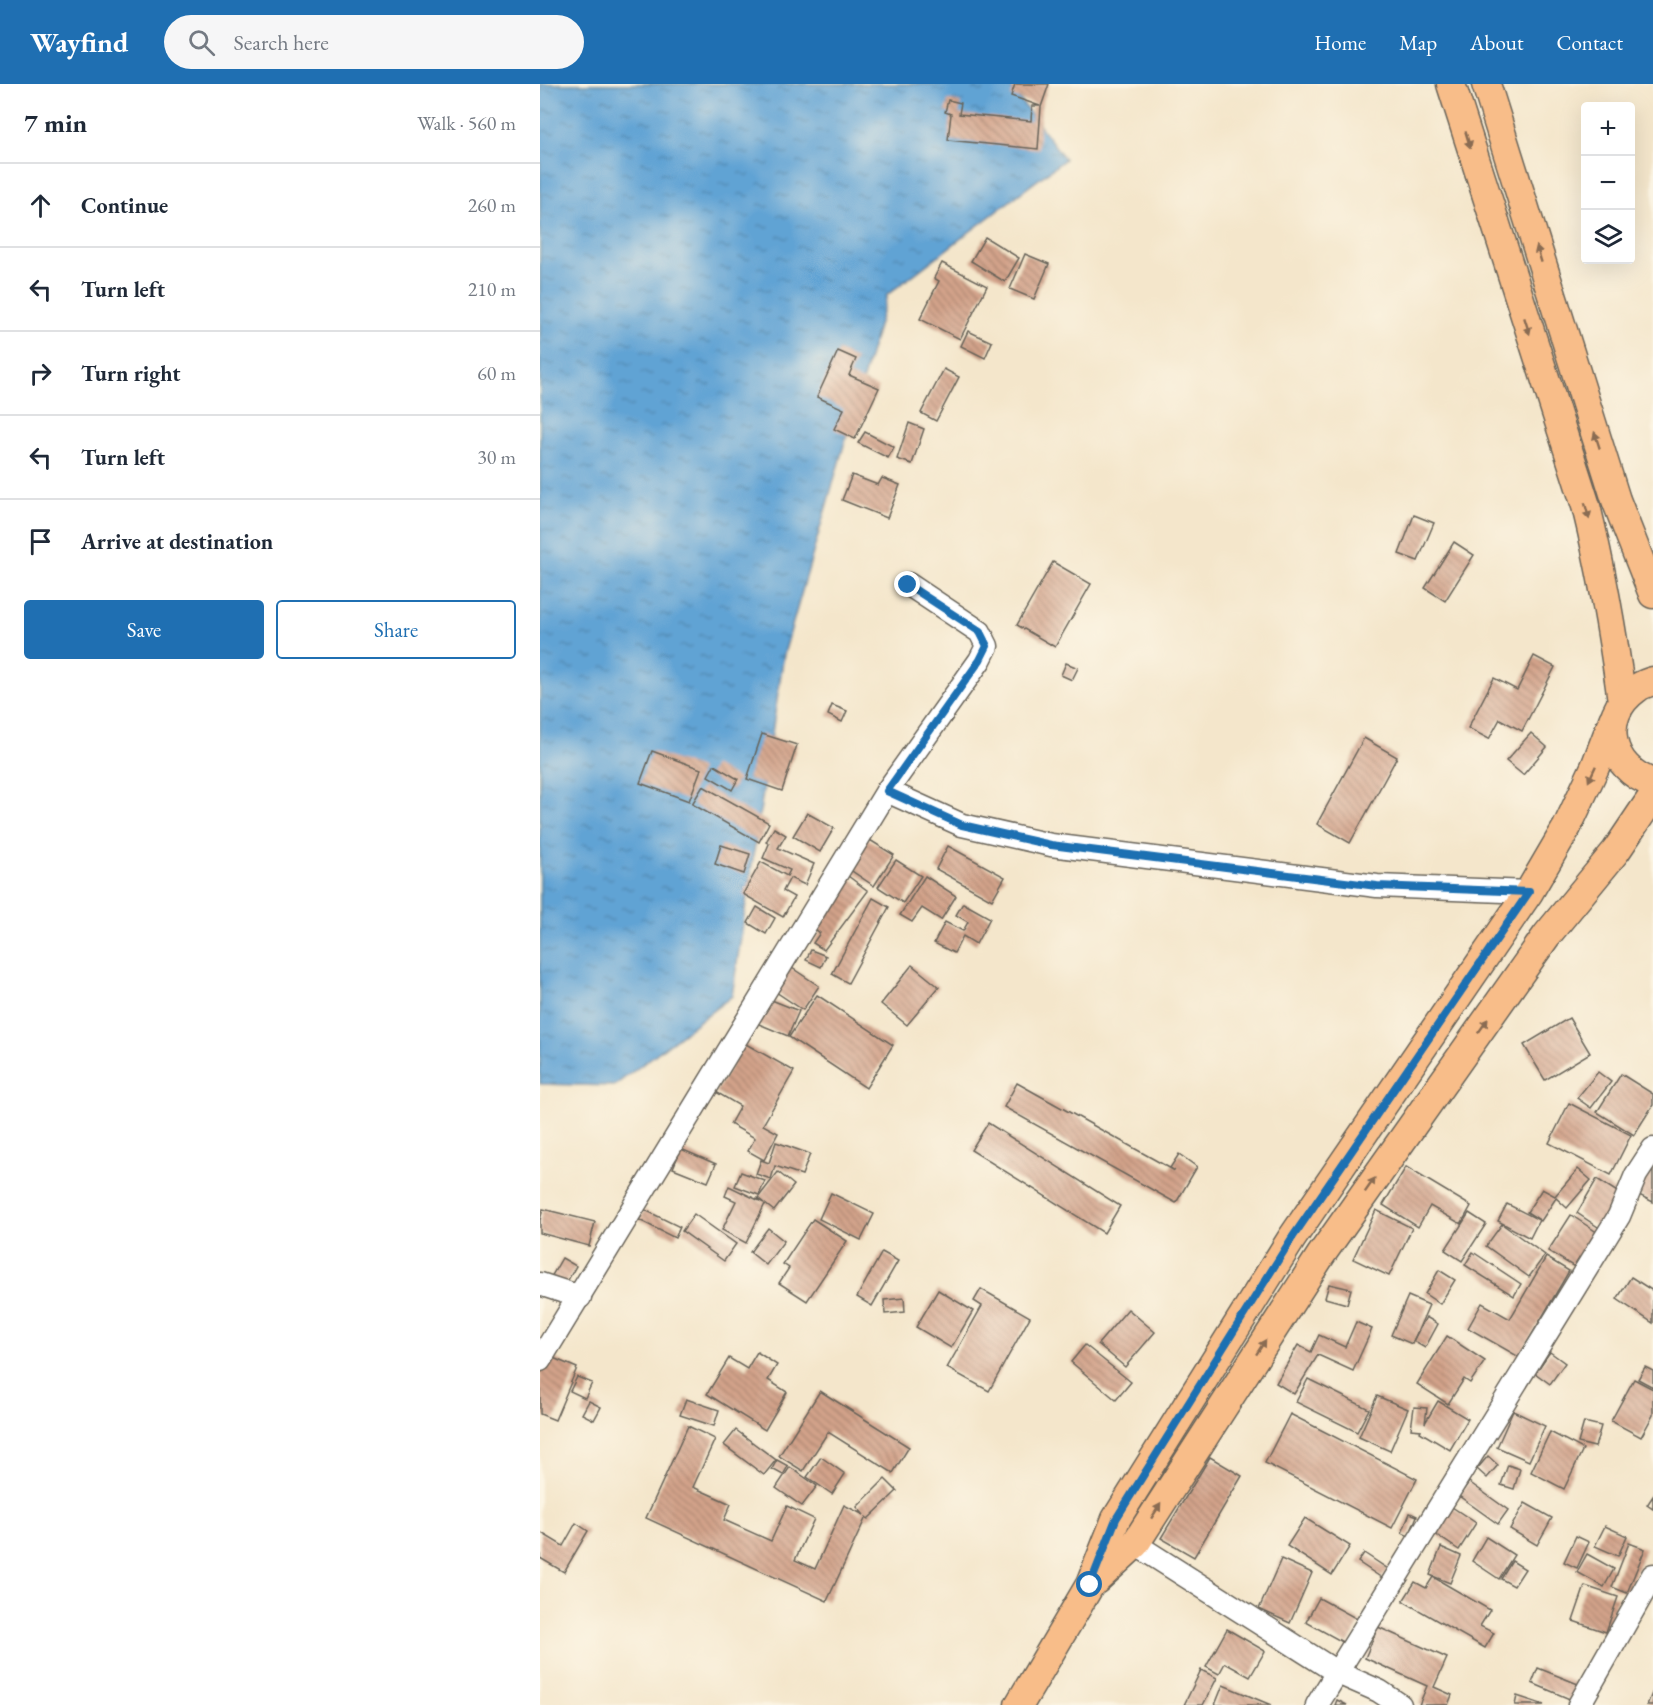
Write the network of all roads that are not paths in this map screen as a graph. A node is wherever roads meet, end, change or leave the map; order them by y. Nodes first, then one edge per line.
1 (1451, 84) edge
2 (1486, 84) edge
3 (908, 585) dead end
4 (1653, 594) edge
5 (1653, 681) edge
6 (1618, 711) junction
7 (1653, 783) edge
8 (887, 791) junction
9 (1653, 796) edge
10 (1529, 892) junction
11 (1653, 1149) edge
12 (540, 1284) edge
13 (580, 1297) junction
14 (540, 1360) edge
15 (1135, 1544) junction
16 (1653, 1575) edge
17 (1090, 1585) junction
18 (1338, 1673) junction
19 (1019, 1705) edge
20 (1317, 1705) edge
21 (1400, 1705) edge
22 (1579, 1705) edge

1 -> 6 main road
4 -> 2 main road
3 - 8 street
5 - 6 main road
6 - 7 main road
6 -> 10 main road
8 - 10 street
8 - 13 street
15 -> 9 main road
10 - 17 main road
11 - 18 street
12 - 13 street
13 - 14 street
15 - 17 main road
15 - 18 street
16 - 22 street
17 - 19 main road
18 - 20 street
18 - 21 street

